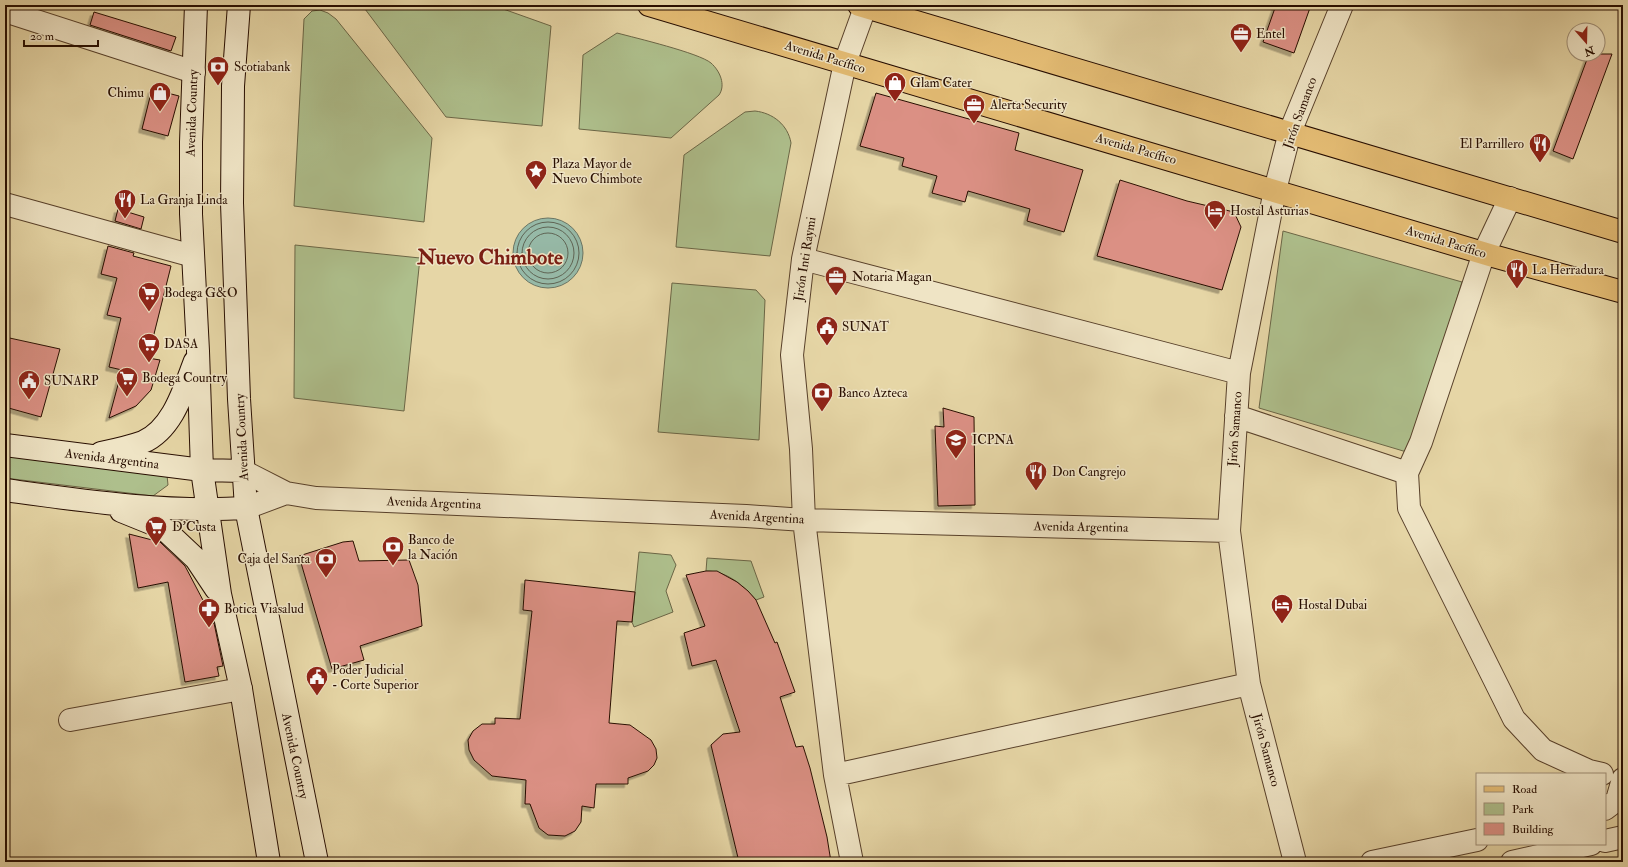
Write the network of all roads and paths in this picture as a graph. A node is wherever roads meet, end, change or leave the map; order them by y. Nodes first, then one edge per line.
1 (196, 5) edge
2 (239, 5) edge
3 (649, 5) edge
4 (1342, 5) edge
5 (863, 6) edge
6 (5, 11) edge
7 (845, 63) junction
8 (194, 72) junction
9 (1290, 132) junction
10 (1275, 190) junction
11 (1510, 198) junction
12 (5, 204) edge
13 (1623, 232) edge
14 (1484, 253) junction
15 (193, 256) junction
16 (803, 259) junction
17 (1623, 292) edge
18 (198, 351) junction
19 (1239, 373) junction
20 (1236, 416) junction
21 (5, 445) edge
22 (90, 456) junction
23 (202, 470) junction
24 (243, 471) junction
25 (1407, 473) junction
26 (5, 490) edge
27 (286, 493) junction
28 (103, 504) junction
29 (246, 508) junction
30 (207, 511) junction
31 (804, 520) junction
32 (1229, 531) junction
33 (220, 594) junction
34 (1249, 684) junction
35 (241, 689) junction
36 (70, 720) dead end
37 (1598, 773) edge
38 (834, 775) junction
39 (1606, 775) edge
40 (1623, 779) edge
41 (1606, 808) edge
42 (1623, 837) edge
43 (1476, 840) edge
44 (1606, 841) edge
45 (1587, 845) edge
46 (269, 862) edge
47 (317, 862) edge
48 (852, 862) edge
49 (1295, 862) edge
50 (1372, 862) edge
51 (1512, 862) edge

1 - 8 street, Avenida Country
2 - 24 street, Avenida Country
3 - 7 main road, Avenida Pacífico
4 - 9 street, Jirón Samanco
5 - 7 street, Jirón Inti Raymi
5 - 9 main road
6 - 8 street
7 - 10 main road, Avenida Pacífico
7 - 16 street, Jirón Inti Raymi
8 - 15 street, Avenida Country
9 - 10 street, Jirón Samanco
9 - 11 main road
10 - 14 main road, Avenida Pacífico
10 - 19 street, Jirón Samanco
11 - 13 main road
11 - 14 street
12 - 15 street
14 - 17 main road, Avenida Pacífico
14 - 25 street
15 - 18 street, Avenida Country
16 - 19 street
16 - 31 street, Jirón Inti Raymi
18 - 22 street
18 - 23 street, Avenida Country
19 - 20 street, Jirón Samanco
20 - 25 street
20 - 32 street, Jirón Samanco
21 - 22 street, Avenida Argentina
22 - 23 street, Avenida Argentina
23 - 24 street, Avenida Argentina
23 - 30 street, Avenida Country
24 - 27 street, Avenida Argentina
24 - 29 street, Avenida Country
25 - 37 street
26 - 28 street
27 - 29 street
27 - 31 street, Avenida Argentina
28 - 30 street
28 - 33 street
29 - 30 street
29 - 47 street, Avenida Country
30 - 33 street, Avenida Country
31 - 32 street, Avenida Argentina
31 - 38 street, Jirón Inti Raymi
32 - 34 street, Jirón Samanco
33 - 35 street, Avenida Country
34 - 38 street
34 - 49 street, Jirón Samanco
35 - 36 street
35 - 46 street, Avenida Country
38 - 48 street, Jirón Inti Raymi
39 - 40 street
40 - 41 street
42 - 44 street
43 - 50 street
45 - 51 street

